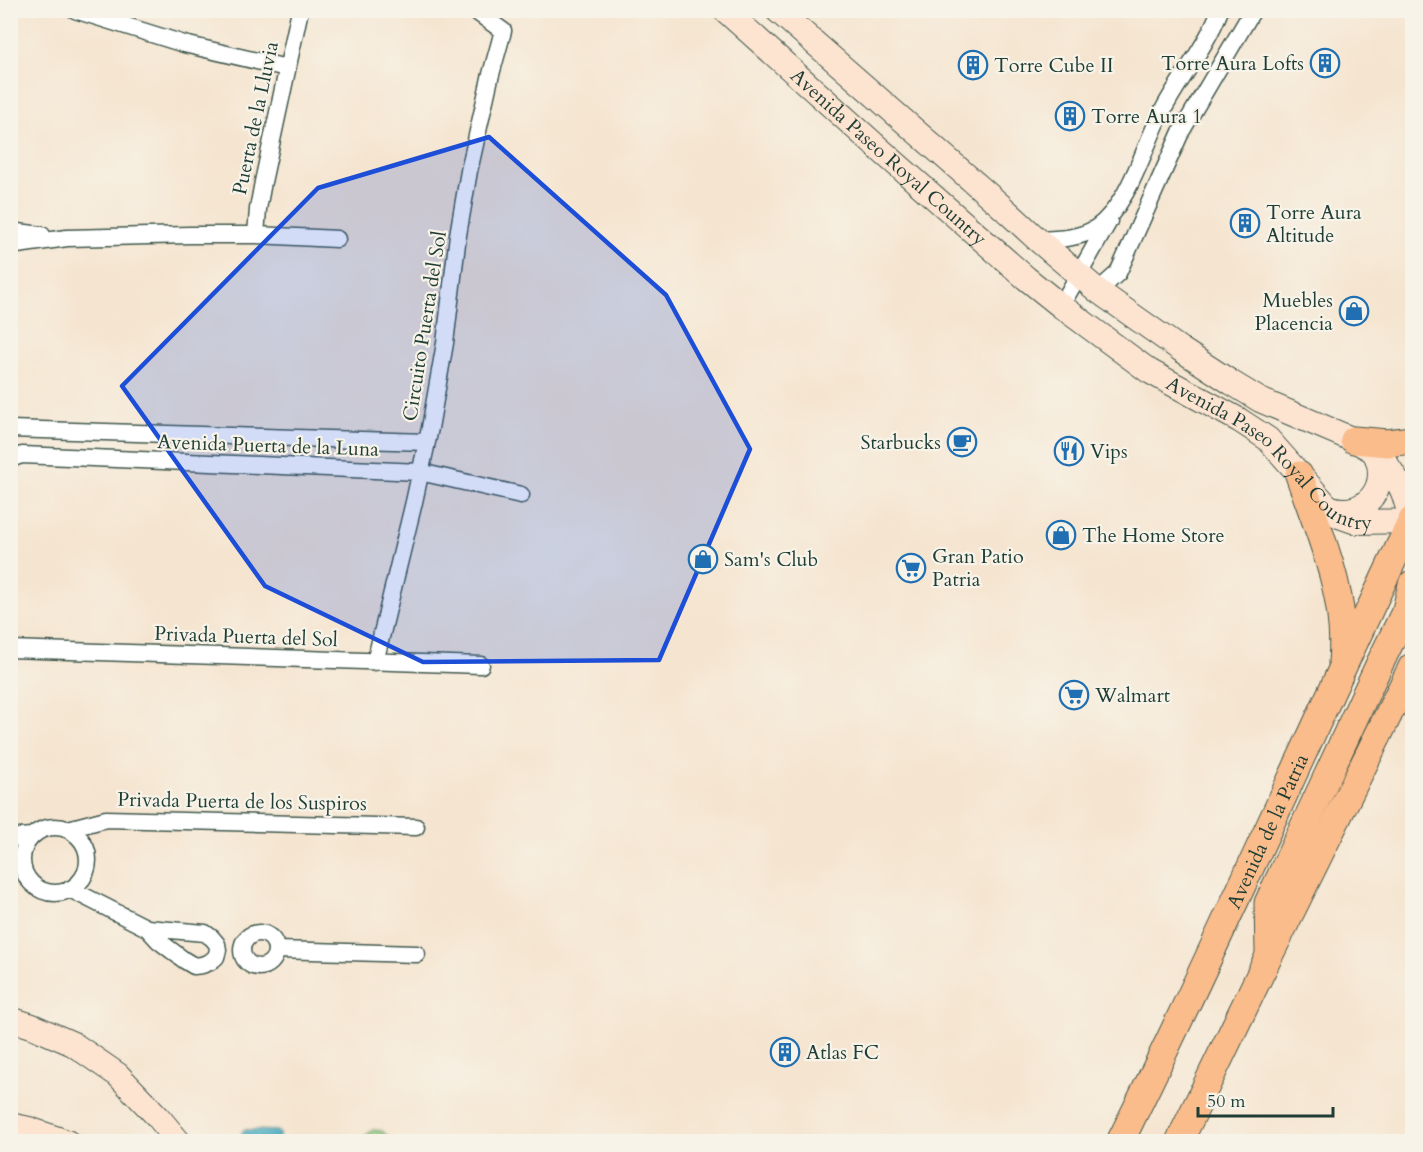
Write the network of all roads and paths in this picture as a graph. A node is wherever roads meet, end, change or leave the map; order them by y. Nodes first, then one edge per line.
1 (75, 10) edge
2 (300, 10) edge
3 (474, 10) edge
4 (725, 10) edge
5 (777, 10) edge
6 (1220, 10) edge
7 (1253, 10) edge
8 (768, 49) junction
9 (287, 68) junction
10 (853, 77) junction
11 (934, 196) junction
12 (1117, 207) junction
13 (10, 231) edge
14 (256, 235) junction
15 (67, 238) junction
16 (337, 239) dead end
17 (1038, 240) junction
18 (10, 246) edge
19 (1079, 275) junction
20 (1098, 291) junction
21 (1061, 306) junction
22 (1149, 370) junction
23 (1260, 399) junction
24 (10, 429) edge
25 (182, 434) junction
26 (1413, 440) edge
27 (427, 442) junction
28 (1364, 445) junction
29 (10, 459) edge
30 (182, 462) junction
31 (420, 472) junction
32 (1299, 475) junction
33 (521, 495) dead end
34 (1329, 508) junction
35 (1412, 521) edge
36 (1413, 530) edge
37 (1413, 585) edge
38 (10, 649) edge
39 (375, 662) junction
40 (481, 665) dead end
41 (1413, 667) edge
42 (1340, 676) junction
43 (416, 826) dead end
44 (68, 829) junction
45 (31, 836) junction
46 (10, 838) edge
47 (10, 879) edge
48 (31, 884) junction
49 (70, 890) junction
50 (147, 928) junction
51 (218, 950) junction
52 (241, 950) junction
53 (277, 950) junction
54 (417, 954) dead end
55 (1269, 956) junction
56 (10, 1019) edge
57 (10, 1125) edge
58 (67, 1142) edge
59 (178, 1142) edge
60 (1120, 1142) edge
61 (1179, 1142) edge

1 - 9 street
2 - 9 street, Puerta de la Lluvia
3 - 27 street, Circuito Puerta del Sol
4 - 8 street, Avenida Paseo Royal Country
5 - 10 street, Avenida Paseo Royal Country
6 - 12 street
7 - 20 street
8 - 10 street
8 - 11 street, Avenida Paseo Royal Country
9 - 14 street, Puerta de la Lluvia
10 - 17 street, Avenida Paseo Royal Country
11 - 17 street
11 - 21 street, Avenida Paseo Royal Country
12 - 17 street
12 - 19 street
13 - 15 street
14 - 15 street
14 - 16 street
15 - 18 street
17 - 19 street, Avenida Paseo Royal Country
19 - 20 street, Avenida Paseo Royal Country
19 - 21 street
20 - 21 street
20 - 23 street, Avenida Paseo Royal Country
21 - 22 street, Avenida Paseo Royal Country
22 - 23 street
22 - 32 street, Avenida Paseo Royal Country
23 - 28 street, Avenida Paseo Royal Country
24 - 25 street, Avenida Puerta de la Luna
25 - 27 street, Avenida Puerta de la Luna
25 - 30 street
26 - 28 main road
27 - 31 street, Circuito Puerta del Sol
28 - 34 street
28 - 35 street, Avenida Paseo Royal Country
29 - 30 street, Avenida Puerta de la Luna
30 - 31 street, Avenida Puerta de la Luna
31 - 33 street, Avenida Puerta de la Luna
31 - 39 street, Circuito Puerta del Sol
32 - 34 street, Avenida Paseo Royal Country
32 - 42 main road
34 - 35 street, Avenida Paseo Royal Country
35 - 36 main road
35 - 42 main road, Avenida de la Patria
37 - 55 main road
38 - 39 street, Privada Puerta del Sol
39 - 40 street, Privada Puerta del Sol
41 - 55 main road
42 - 60 main road, Avenida de la Patria
43 - 44 street, Privada Puerta de los Suspiros
44 - 45 street
44 - 49 street
45 - 46 street
45 - 48 street
47 - 48 street
48 - 49 street
49 - 50 street
50 - 51 street
50 - 51 street
51 - 52 street
52 - 53 street
52 - 53 street
53 - 54 street
55 - 61 main road
56 - 59 street
57 - 58 street

